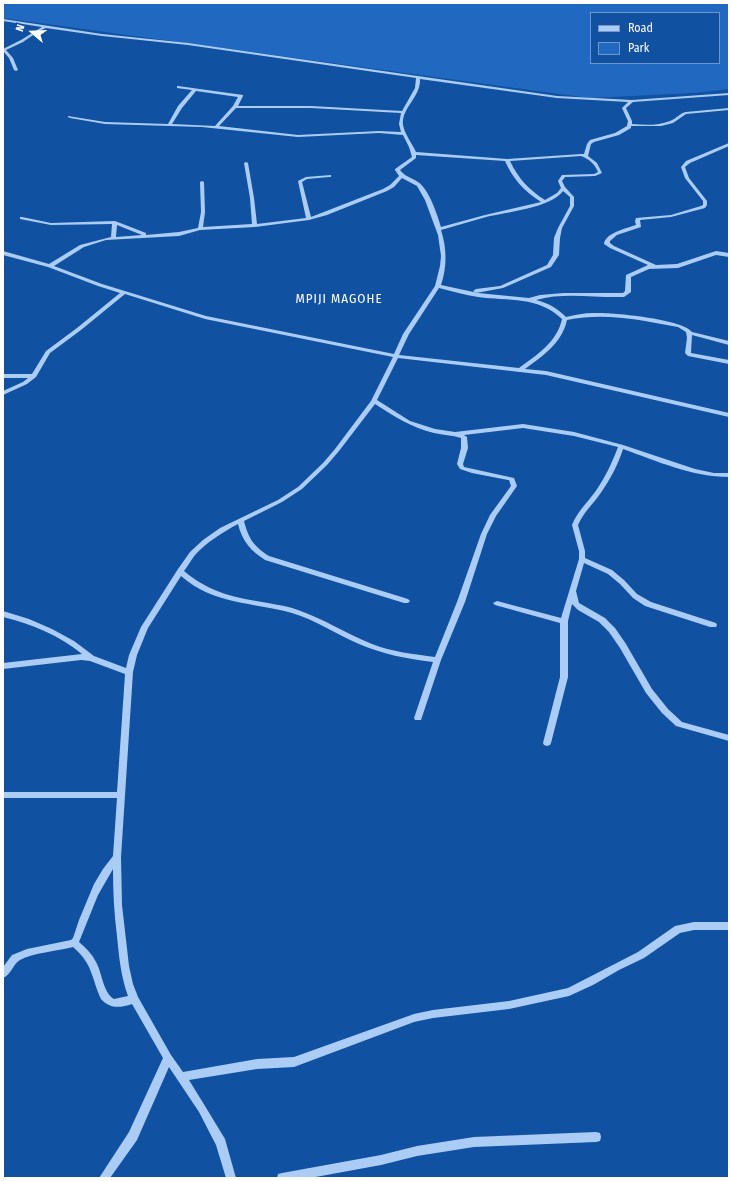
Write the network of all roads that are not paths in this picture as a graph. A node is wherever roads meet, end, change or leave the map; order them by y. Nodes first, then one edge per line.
1 (3, 20) edge
2 (45, 27) junction
3 (16, 70) dead end
4 (418, 77) junction
5 (178, 87) dead end
6 (195, 89) junction
7 (729, 94) edge
8 (632, 101) junction
9 (235, 107) junction
10 (729, 109) edge
11 (404, 112) junction
12 (70, 117) dead end
13 (169, 125) junction
14 (631, 125) junction
15 (216, 127) junction
16 (404, 134) junction
17 (729, 144) edge
18 (414, 153) junction
19 (586, 156) junction
20 (507, 160) junction
21 (246, 162) dead end
22 (402, 175) junction
23 (329, 176) dead end
24 (202, 182) dead end
25 (563, 188) junction
26 (543, 201) junction
27 (22, 218) dead end
28 (309, 219) junction
29 (115, 222) junction
30 (255, 226) junction
31 (200, 229) junction
32 (439, 229) junction
33 (146, 235) junction
34 (113, 238) junction
35 (3, 253) edge
36 (729, 255) edge
37 (50, 266) junction
38 (654, 266) junction
39 (438, 286) junction
40 (459, 291) junction
41 (123, 293) junction
42 (529, 300) junction
43 (564, 319) junction
44 (690, 333) junction
45 (729, 343) edge
46 (395, 356) junction
47 (729, 362) edge
48 (520, 370) junction
49 (3, 376) edge
50 (34, 376) junction
51 (3, 393) edge
52 (374, 401) junction
53 (729, 415) edge
54 (455, 434) junction
55 (621, 446) junction
56 (729, 475) edge
57 (241, 521) junction
58 (582, 559) junction
59 (180, 571) junction
60 (572, 589) junction
61 (406, 601) dead end
62 (497, 603) dead end
63 (3, 614) edge
64 (564, 621) junction
65 (713, 625) dead end
66 (91, 658) junction
67 (437, 660) junction
68 (3, 666) edge
69 (129, 672) junction
70 (418, 718) dead end
71 (729, 738) edge
72 (547, 743) dead end
73 (3, 795) edge
74 (121, 795) junction
75 (117, 857) junction
76 (729, 926) edge
77 (74, 943) junction
78 (3, 974) edge
79 (134, 1000) junction
80 (168, 1058) junction
81 (181, 1077) junction
82 (596, 1137) dead end
83 (104, 1178) edge
84 (231, 1178) edge
85 (282, 1178) edge

1 - 2 street
2 - 3 street
2 - 4 street
4 - 8 street
4 - 11 street
5 - 6 street
6 - 9 street
6 - 13 street
7 - 8 street
8 - 14 street
9 - 11 street
9 - 15 street
10 - 14 street
11 - 16 street
12 - 13 street
13 - 15 street
14 - 19 street
15 - 16 street
16 - 18 street
17 - 38 street
18 - 20 street
18 - 22 street
19 - 20 street
19 - 25 street
20 - 26 street
21 - 30 street
22 - 28 street
22 - 32 street
23 - 28 street
24 - 31 street
25 - 26 street
25 - 40 street
26 - 32 street
27 - 29 street
28 - 30 street
29 - 33 street
29 - 34 street
30 - 31 street
31 - 33 street
32 - 39 street
33 - 34 street
34 - 37 street
35 - 37 street
36 - 38 street
37 - 41 street
38 - 42 street
39 - 40 street
39 - 46 street
40 - 42 street
41 - 46 street
41 - 50 street
42 - 43 street
43 - 44 street
43 - 48 street
44 - 45 street
44 - 47 street
46 - 48 street
46 - 52 street
48 - 53 street
49 - 50 street
50 - 51 street
52 - 54 street
52 - 57 street
54 - 55 street
54 - 67 street
55 - 56 street
55 - 58 street
57 - 59 street
57 - 61 street
58 - 60 street
58 - 65 street
59 - 67 street
59 - 69 street
60 - 64 street
60 - 71 street
62 - 64 street
63 - 66 street
64 - 72 street
66 - 68 street
66 - 69 street
67 - 70 street
69 - 74 street
73 - 74 street
74 - 75 street
75 - 77 street
75 - 79 street
76 - 81 street
77 - 78 street
77 - 79 street
79 - 80 street
80 - 81 street
80 - 83 street
81 - 84 street
82 - 85 street

